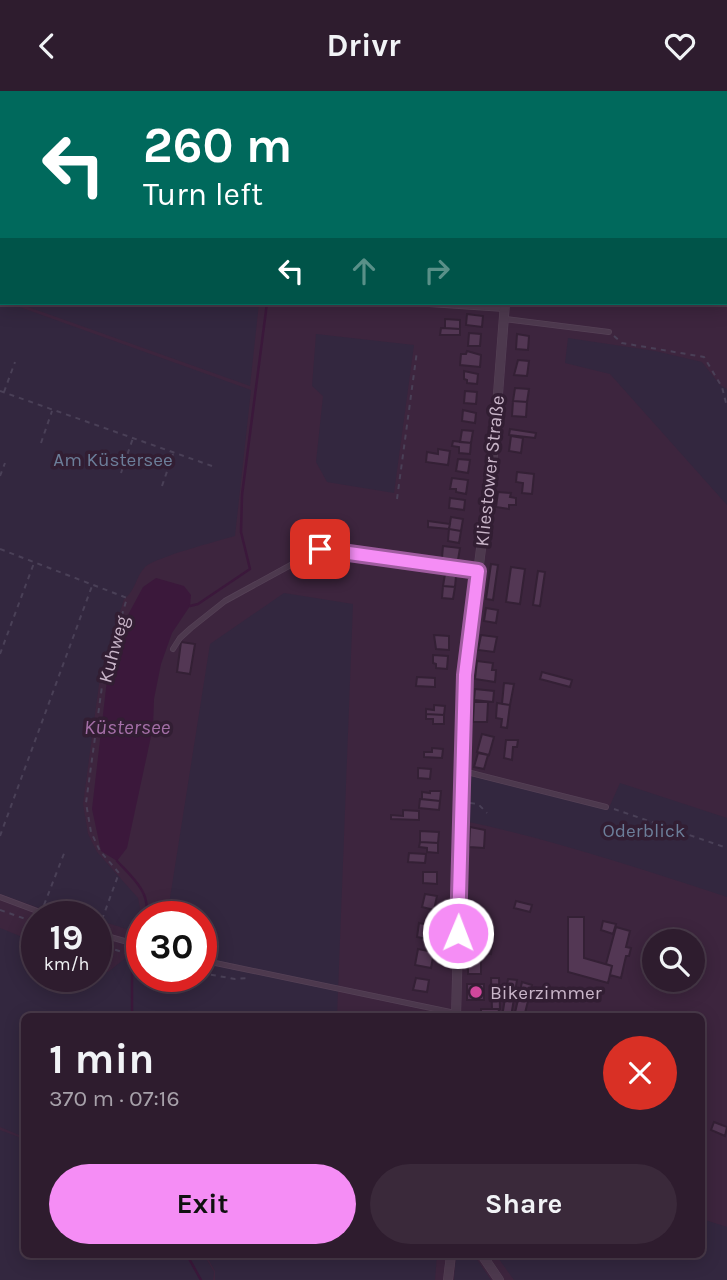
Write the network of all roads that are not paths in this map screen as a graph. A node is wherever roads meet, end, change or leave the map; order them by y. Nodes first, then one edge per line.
1 (436, 91) edge
2 (482, 91) edge
3 (475, 305) edge
4 (505, 306) edge
5 (504, 319) junction
6 (609, 332) road end
7 (478, 571) junction
8 (173, 649) dead end
9 (462, 771) junction
10 (606, 807) road end
11 (0, 897) edge
12 (21, 905) edge
13 (217, 964) edge
14 (447, 1013) edge
15 (456, 1013) edge
16 (451, 1258) edge
17 (484, 1258) edge
18 (448, 1280) edge
19 (499, 1280) edge

1 - 2 street
3 - 4 lane
4 - 5 street, Kliestower Straße
5 - 6 lane
5 - 7 street, Kliestower Straße
7 - 8 lane
7 - 9 street, Kliestower Straße
9 - 10 lane
9 - 15 street, Kliestower Straße
11 - 12 lane
13 - 14 lane
16 - 18 street
17 - 19 street

